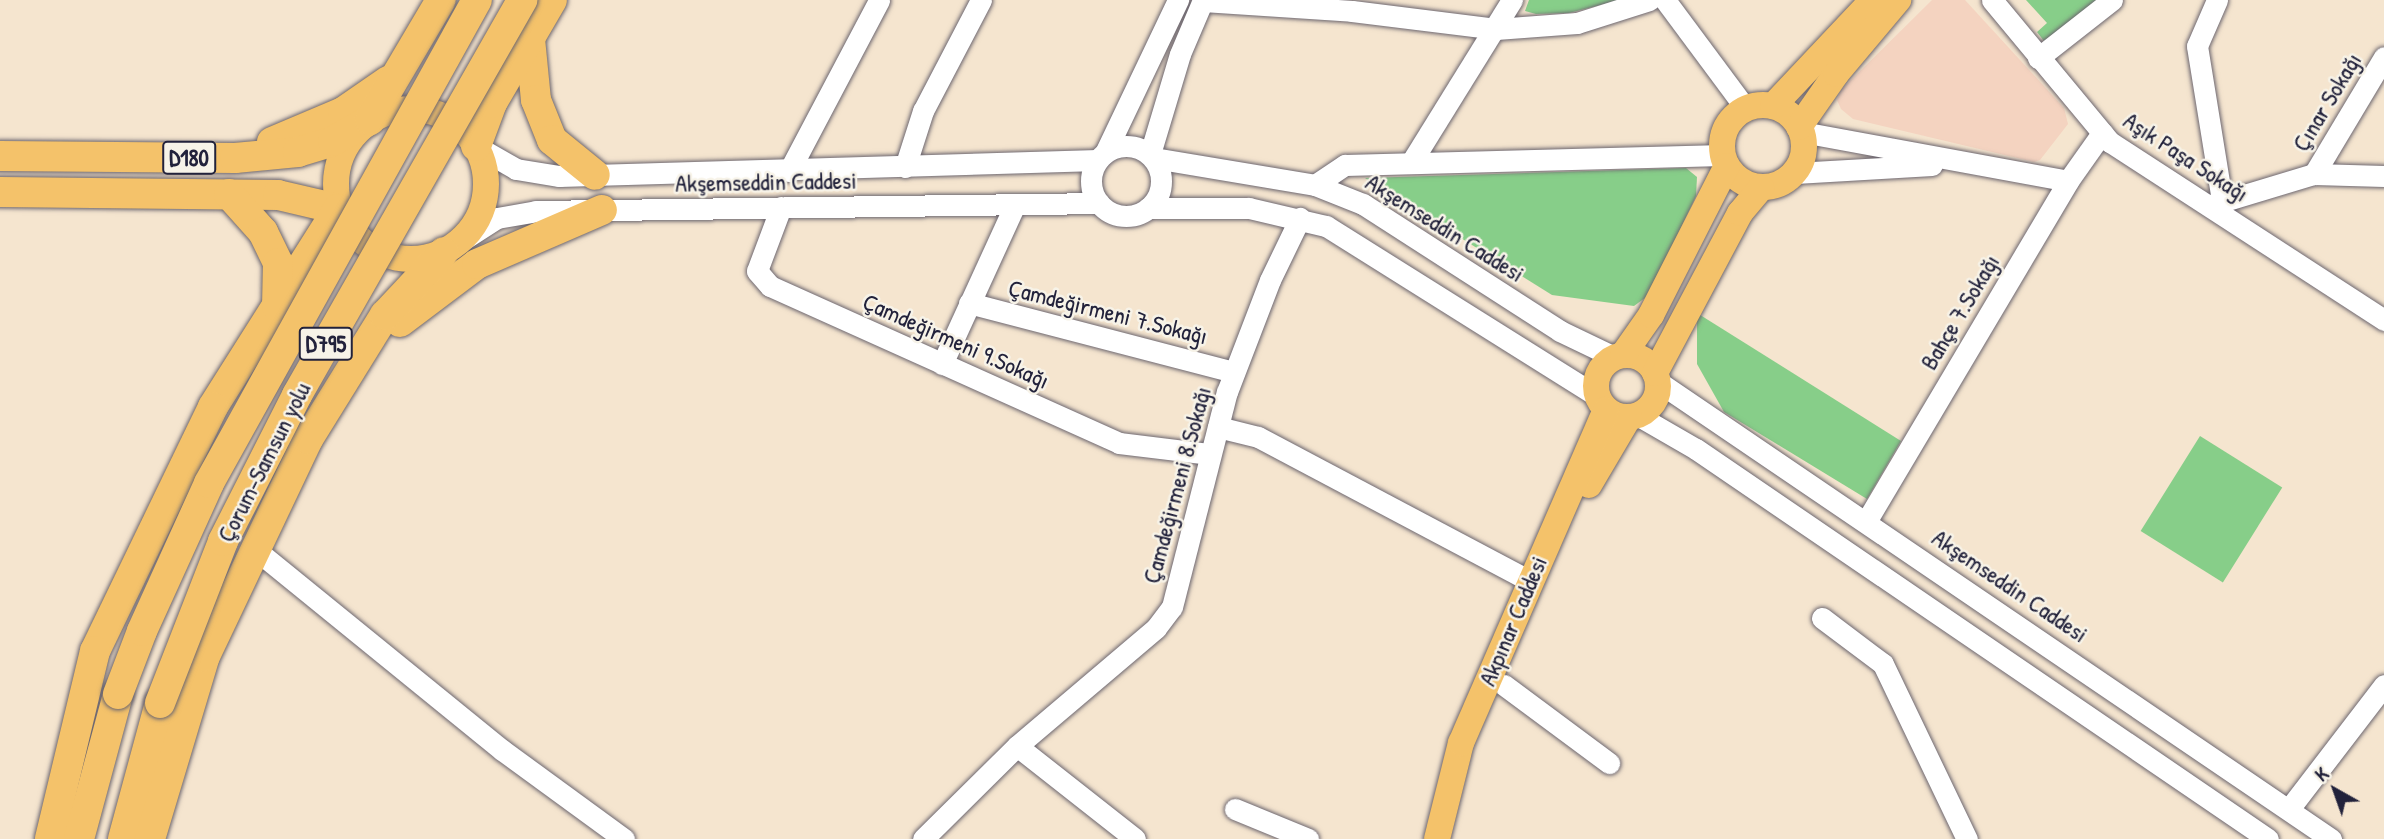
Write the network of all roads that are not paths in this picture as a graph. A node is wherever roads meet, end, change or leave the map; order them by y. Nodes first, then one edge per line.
1 (441, 0) edge
2 (477, 0) edge
3 (522, 0) edge
4 (552, 0) edge
5 (879, 0) edge
6 (981, 0) edge
7 (1203, 0) edge
8 (1512, 0) edge
9 (1649, 0) edge
10 (1665, 0) edge
11 (1873, 0) edge
12 (1898, 0) edge
13 (1992, 0) edge
14 (2112, 0) edge
15 (2217, 0) edge
16 (1172, 2) edge
17 (1355, 6) edge
18 (1496, 29) junction
19 (530, 38) junction
20 (2384, 57) edge
21 (2038, 58) junction
22 (397, 74) junction
23 (1773, 106) junction
24 (1746, 109) junction
25 (370, 120) junction
26 (1800, 129) junction
27 (2102, 133) junction
28 (476, 146) junction
29 (0, 156) edge
30 (1101, 156) junction
31 (1152, 156) junction
32 (235, 158) junction
33 (1725, 160) junction
34 (1412, 161) junction
35 (1966, 163) junction
36 (905, 167) junction
37 (789, 171) junction
38 (1795, 173) junction
39 (2314, 174) junction
40 (595, 175) junction
41 (2384, 176) edge
42 (2068, 181) junction
43 (1315, 185) junction
44 (1761, 188) junction
45 (0, 192) edge
46 (229, 194) junction
47 (1099, 203) junction
48 (2216, 203) junction
49 (1014, 206) junction
50 (781, 207) junction
51 (1148, 208) junction
52 (338, 209) junction
53 (603, 210) junction
54 (1300, 218) junction
55 (444, 253) junction
56 (970, 303) junction
57 (277, 306) junction
58 (2384, 320) edge
59 (1619, 356) junction
60 (942, 364) junction
61 (354, 365) junction
62 (1234, 372) junction
63 (1656, 377) junction
64 (1617, 410) junction
65 (1218, 427) junction
66 (1210, 454) junction
67 (1867, 520) junction
68 (256, 550) junction
69 (1531, 581) junction
70 (1822, 618) dead end
71 (1504, 685) junction
72 (2384, 685) edge
73 (1017, 746) junction
74 (1609, 763) dead end
75 (1235, 809) dead end
76 (2289, 809) junction
77 (2256, 836) edge
78 (50, 839) edge
79 (79, 839) edge
80 (123, 839) edge
81 (150, 839) edge
82 (624, 839) edge
83 (923, 839) edge
84 (1135, 839) edge
85 (1308, 839) edge
86 (1437, 839) edge
87 (1454, 839) edge
88 (1968, 839) edge
89 (2331, 839) edge

1 - 22 highway
2 - 79 highway, Çorum-Samsun yolu / D795, bridge
3 - 80 highway, Çorum-Samsun yolu / D795, bridge
4 - 19 highway
5 - 37 street
6 - 36 street
7 - 17 street
7 - 31 street
8 - 18 street
9 - 18 street
10 - 24 street
11 - 23 main road
12 - 26 main road
13 - 21 street, Aşık Paşa Sokağı
14 - 21 street
15 - 48 street
16 - 30 street
17 - 18 street
18 - 34 street
19 - 28 highway
19 - 40 highway
20 - 39 street, Çınar Sokağı
21 - 27 street, Aşık Paşa Sokağı
22 - 25 highway
22 - 32 highway
23 - 24 main road
23 - 26 main road
24 - 33 main road
25 - 28 main road
25 - 32 highway, D180
25 - 52 main road
26 - 35 street
26 - 38 main road
27 - 42 street, Bahçe 7.Sokağı
27 - 48 street, Aşık Paşa Sokağı
28 - 40 street, Akşemseddin Caddesi
28 - 55 main road
29 - 32 highway, D180
30 - 31 street
30 - 36 street, Akşemseddin Caddesi
30 - 47 street
31 - 43 street, Akşemseddin Caddesi
31 - 51 street
33 - 34 street
33 - 44 main road
33 - 59 main road
34 - 43 street
35 - 38 street
35 - 42 street
36 - 37 street, Akşemseddin Caddesi
37 - 40 street, Akşemseddin Caddesi
38 - 44 main road
39 - 41 street
39 - 48 street
42 - 67 street, Bahçe 7.Sokağı
43 - 59 street, Akşemseddin Caddesi
44 - 63 main road
45 - 46 highway, D180
46 - 52 highway, D180
46 - 57 highway
47 - 49 street, Akşemseddin Caddesi
47 - 51 street
48 - 58 street, Aşık Paşa Sokağı
49 - 50 street, Akşemseddin Caddesi
49 - 56 street
50 - 53 street, Akşemseddin Caddesi
50 - 60 street, Çamdeğirmeni 9.Sokağı
51 - 54 street
52 - 55 main road
52 - 57 highway
53 - 55 street, Akşemseddin Caddesi
53 - 61 highway
54 - 62 street, Çamdeğirmeni 8.Sokağı
54 - 64 street
55 - 61 highway
56 - 60 street
56 - 62 street, Çamdeğirmeni 7.Sokağı
57 - 78 highway
59 - 63 main road
59 - 64 main road
60 - 66 street, Çamdeğirmeni 9.Sokağı
61 - 68 highway
62 - 65 street, Çamdeğirmeni 8.Sokağı
63 - 64 main road
63 - 67 street, Akşemseddin Caddesi
64 - 69 main road, Akpınar Caddesi
64 - 71 main road, Akpınar Caddesi
64 - 77 street
65 - 66 street, Çamdeğirmeni 8.Sokağı
65 - 69 street
66 - 73 street, Çamdeğirmeni 8.Sokağı
67 - 76 street, Akşemseddin Caddesi
68 - 81 highway
68 - 82 street
69 - 86 main road, Akpınar Caddesi
70 - 88 street
71 - 74 street
71 - 87 main road, Akpınar Caddesi
72 - 76 street
73 - 83 street, Çamdeğirmeni 8.Sokağı
73 - 84 street
75 - 85 street
76 - 89 street, Akşemseddin Caddesi

